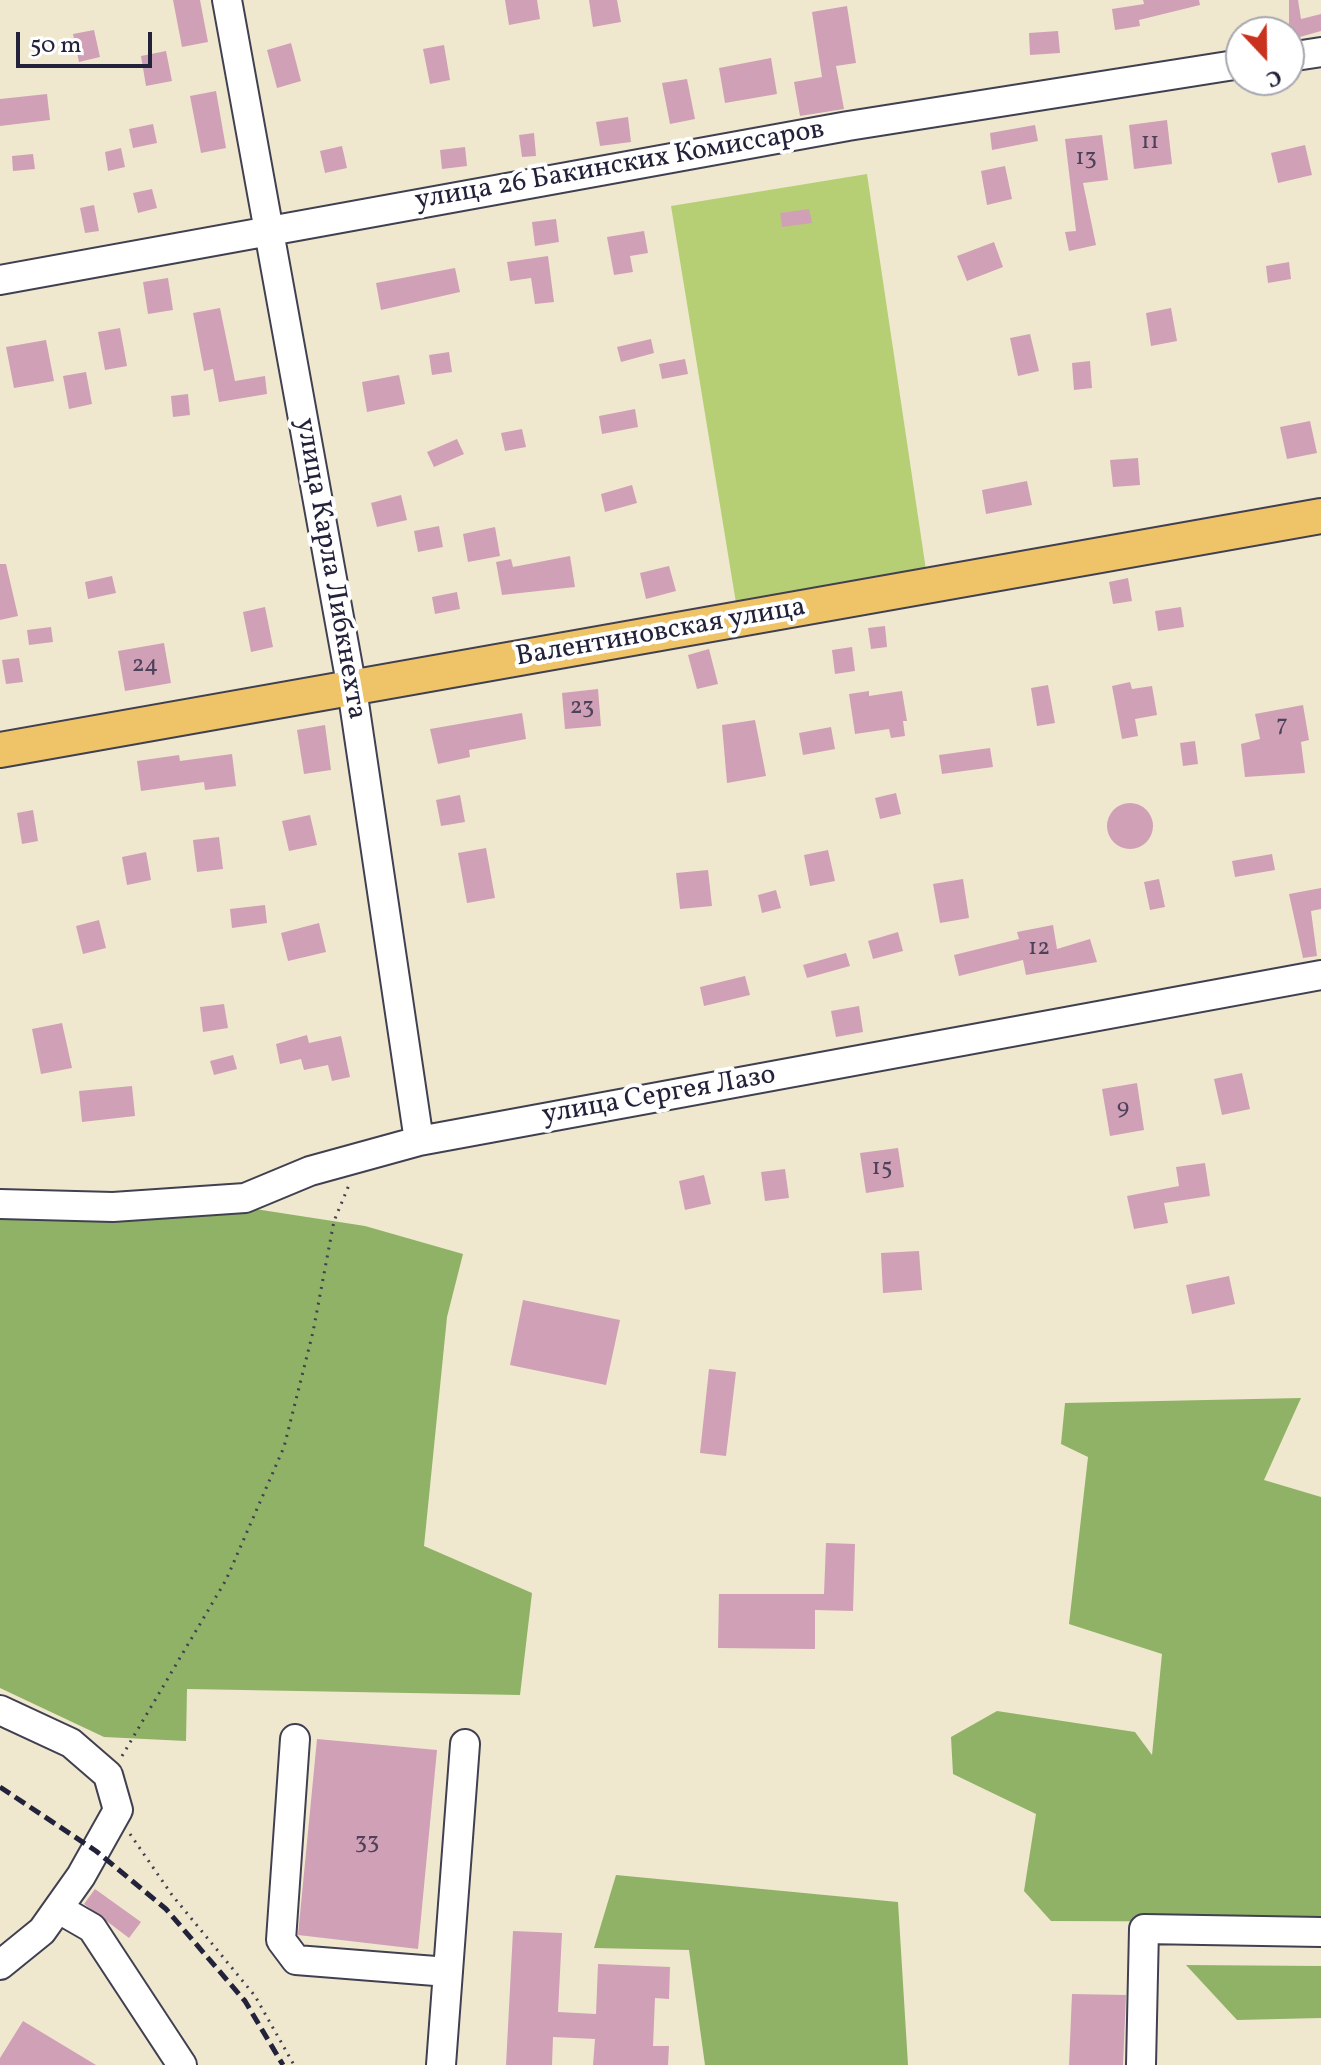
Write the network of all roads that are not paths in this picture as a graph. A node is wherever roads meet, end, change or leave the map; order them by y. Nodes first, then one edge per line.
1 (227, 0) edge
2 (1225, 67) edge
3 (267, 231) junction
4 (0, 280) edge
5 (1321, 516) edge
6 (352, 689) junction
7 (0, 750) edge
8 (1321, 975) edge
9 (419, 1141) junction
10 (0, 1204) edge
11 (0, 1710) edge
12 (295, 1739) dead end
13 (465, 1744) dead end
14 (59, 1909) junction
15 (1321, 1932) edge
16 (0, 1965) edge
17 (448, 1972) junction
18 (182, 2065) edge
19 (441, 2065) edge
20 (1141, 2065) edge

1 - 3 street, улица Карла Либкнехта
2 - 3 street, улица 26 Бакинских Комиссаров
3 - 4 street, улица 26 Бакинских Комиссаров
3 - 6 street, улица Карла Либкнехта
5 - 6 main road, Валентиновская улица
6 - 7 main road, Валентиновская улица
6 - 9 street, улица Карла Либкнехта
8 - 9 street, улица Сергея Лазо
9 - 10 street, улица Сергея Лазо
11 - 14 street
12 - 17 street
13 - 17 street
14 - 16 street
14 - 18 street
15 - 20 street
17 - 19 street

